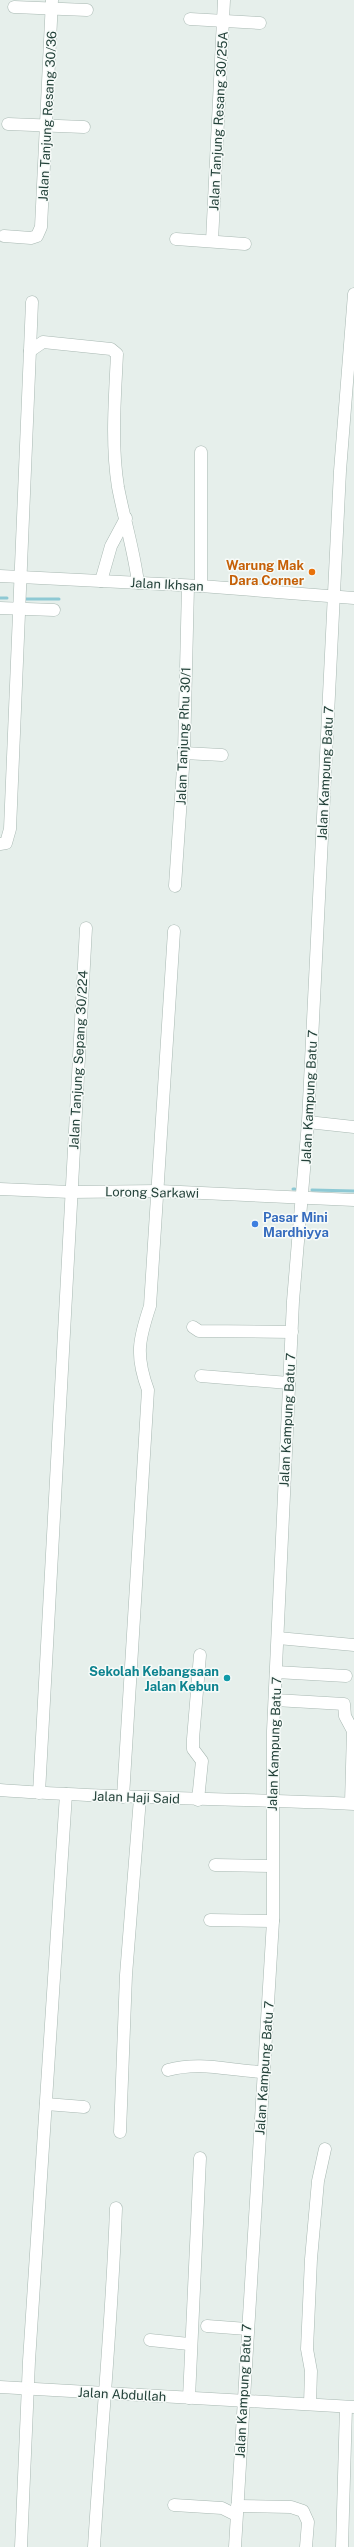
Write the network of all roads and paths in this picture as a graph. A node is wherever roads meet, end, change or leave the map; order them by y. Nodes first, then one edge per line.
1 (224, 0) edge
2 (52, 5) edge
3 (14, 7) dead end
4 (87, 10) dead end
5 (190, 19) dead end
6 (223, 21) junction
7 (260, 23) dead end
8 (8, 124) dead end
9 (47, 126) junction
10 (84, 127) dead end
11 (4, 236) dead end
12 (176, 239) dead end
13 (212, 241) junction
14 (245, 244) dead end
15 (354, 294) edge
16 (32, 302) dead end
17 (30, 351) junction
18 (201, 452) dead end
19 (126, 518) junction
20 (0, 576) edge
21 (22, 576) junction
22 (101, 581) junction
23 (138, 583) junction
24 (188, 586) junction
25 (202, 586) junction
26 (334, 596) junction
27 (354, 598) edge
28 (0, 608) edge
29 (21, 609) junction
30 (54, 610) dead end
31 (184, 752) junction
32 (222, 755) dead end
33 (0, 844) edge
34 (175, 886) dead end
35 (86, 928) dead end
36 (174, 931) dead end
37 (308, 1122) junction
38 (354, 1127) edge
39 (0, 1189) edge
40 (159, 1191) junction
41 (70, 1192) junction
42 (303, 1198) junction
43 (354, 1200) edge
44 (193, 1327) dead end
45 (292, 1332) junction
46 (201, 1376) dead end
47 (289, 1383) junction
48 (278, 1638) junction
49 (354, 1645) edge
50 (200, 1655) dead end
51 (276, 1672) junction
52 (346, 1676) dead end
53 (274, 1700) junction
54 (0, 1790) edge
55 (39, 1793) junction
56 (66, 1794) junction
57 (123, 1797) junction
58 (140, 1798) junction
59 (272, 1799) junction
60 (198, 1800) junction
61 (353, 1804) edge
62 (215, 1865) dead end
63 (272, 1866) junction
64 (210, 1920) dead end
65 (273, 1921) junction
66 (168, 2070) dead end
67 (264, 2072) junction
68 (46, 2104) junction
69 (84, 2107) dead end
70 (120, 2132) dead end
71 (325, 2149) dead end
72 (200, 2158) dead end
73 (116, 2208) dead end
74 (207, 2326) dead end
75 (247, 2329) junction
76 (150, 2340) dead end
77 (189, 2344) junction
78 (0, 2386) edge
79 (28, 2388) junction
80 (104, 2393) junction
81 (189, 2398) junction
82 (243, 2400) junction
83 (310, 2404) junction
84 (350, 2407) edge
85 (174, 2505) dead end
86 (237, 2510) junction
87 (21, 2547) edge
88 (94, 2547) edge
89 (235, 2547) edge
90 (306, 2547) edge
91 (342, 2547) edge

1 - 6 street, Jalan Tanjung Resang 30/25A
2 - 3 street
2 - 4 street
2 - 9 street, Jalan Tanjung Resang 30/36
5 - 6 street
6 - 7 street
6 - 13 street, Jalan Tanjung Resang 30/25A
8 - 9 street
9 - 10 street
9 - 11 street, Jalan Tanjung Resang 30/36
12 - 13 street
13 - 14 street
15 - 26 street, Jalan Kampung Batu 7
16 - 17 street
17 - 19 street
17 - 21 street
18 - 25 street
19 - 22 street
19 - 23 street
20 - 21 street, Jalan Ikhsan
21 - 22 street, Jalan Ikhsan
21 - 29 street
22 - 23 street, Jalan Ikhsan
23 - 24 street, Jalan Ikhsan
24 - 25 street, Jalan Ikhsan
24 - 31 street, Jalan Tanjung Rhu 30/1
25 - 26 street, Jalan Ikhsan
26 - 27 street, Jalan Ikhsan
26 - 37 street, Jalan Kampung Batu 7
28 - 29 street
29 - 30 street
29 - 33 street
31 - 32 street
31 - 34 street, Jalan Tanjung Rhu 30/1
35 - 41 street, Jalan Tanjung Sepang 30/224
36 - 40 street
37 - 38 street
37 - 42 street, Jalan Kampung Batu 7
39 - 41 street, Lorong Sarkawi
40 - 41 street, Lorong Sarkawi
40 - 42 street, Lorong Sarkawi
40 - 57 street
41 - 55 street, Jalan Tanjung Sepang 30/224
42 - 43 street, Lorong Sarkawi
42 - 45 street, Jalan Kampung Batu 7
44 - 45 street
45 - 47 street, Jalan Kampung Batu 7
46 - 47 street
47 - 48 street, Jalan Kampung Batu 7
48 - 49 street
48 - 51 street, Jalan Kampung Batu 7
50 - 60 street
51 - 52 street
51 - 53 street, Jalan Kampung Batu 7
53 - 59 street, Jalan Kampung Batu 7
53 - 61 street
54 - 55 street, Jalan Haji Said
55 - 56 street, Jalan Haji Said
56 - 57 street, Jalan Haji Said
56 - 68 street
57 - 58 street, Jalan Haji Said
58 - 60 street, Jalan Haji Said
58 - 70 street
59 - 60 street, Jalan Haji Said
59 - 61 street, Jalan Haji Said
59 - 63 street, Jalan Kampung Batu 7
62 - 63 street
63 - 65 street, Jalan Kampung Batu 7
64 - 65 street
65 - 67 street, Jalan Kampung Batu 7
66 - 67 street
67 - 75 street, Jalan Kampung Batu 7
68 - 69 street
68 - 79 street
71 - 83 street
72 - 77 street
73 - 80 street
74 - 75 street
75 - 82 street, Jalan Kampung Batu 7
76 - 77 street
77 - 81 street
78 - 79 street, Jalan Abdullah
79 - 80 street, Jalan Abdullah
79 - 87 street
80 - 81 street, Jalan Abdullah
80 - 88 street
81 - 82 street, Jalan Abdullah
82 - 83 street, Jalan Abdullah
82 - 86 street, Jalan Kampung Batu 7
83 - 84 street, Jalan Abdullah
84 - 91 street
85 - 86 street
86 - 89 street, Jalan Kampung Batu 7
86 - 90 street

